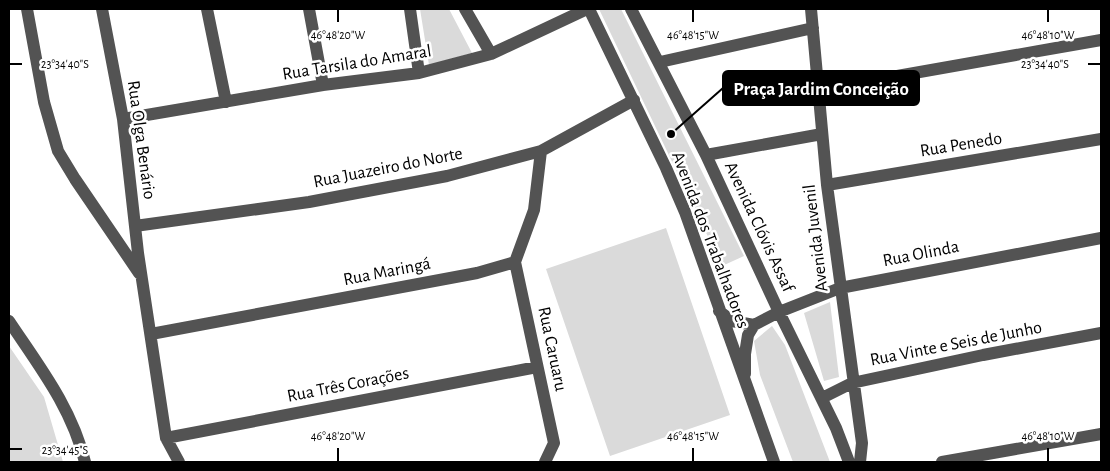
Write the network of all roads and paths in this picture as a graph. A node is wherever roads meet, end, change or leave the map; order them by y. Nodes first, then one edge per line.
1 (26, 9) edge
2 (102, 9) edge
3 (207, 9) edge
4 (310, 9) edge
5 (410, 9) edge
6 (465, 9) edge
7 (588, 9) edge
8 (631, 9) edge
9 (811, 9) edge
10 (813, 28) junction
11 (1101, 40) edge
12 (491, 54) junction
13 (660, 62) junction
14 (419, 73) junction
15 (323, 86) junction
16 (818, 90) junction
17 (634, 100) junction
18 (226, 102) junction
19 (123, 119) junction
20 (822, 134) junction
21 (1101, 139) edge
22 (541, 151) junction
23 (706, 155) junction
24 (827, 185) junction
25 (135, 226) junction
26 (1101, 238) edge
27 (515, 262) junction
28 (142, 277) junction
29 (840, 288) junction
30 (718, 311) junction
31 (779, 312) junction
32 (9, 321) edge
33 (754, 325) junction
34 (1101, 333) edge
35 (151, 334) junction
36 (538, 366) junction
37 (852, 383) junction
38 (746, 386) junction
39 (822, 398) junction
40 (1101, 434) edge
41 (166, 438) junction
42 (84, 462) edge
43 (179, 462) edge
44 (545, 462) edge
45 (774, 462) edge
46 (848, 462) edge
47 (860, 462) edge
48 (942, 462) edge

1 - 28 street
2 - 19 street, Rua Olga Benário
3 - 18 street
4 - 15 street
5 - 14 street
6 - 12 street
7 - 12 street, Rua Tarsila do Amaral
7 - 17 street, Avenida dos Trabalhadores
8 - 13 street, Avenida Clóvis Assaf
9 - 10 street, Avenida Juvenil
10 - 13 street
10 - 16 street, Avenida Juvenil
11 - 16 street
12 - 14 street, Rua Tarsila do Amaral
13 - 23 street, Avenida Clóvis Assaf
14 - 15 street, Rua Tarsila do Amaral
15 - 18 street, Rua Tarsila do Amaral
16 - 20 street, Avenida Juvenil
17 - 22 street, Rua Juazeiro do Norte
17 - 30 street, Avenida dos Trabalhadores
18 - 19 street, Rua Tarsila do Amaral
19 - 25 street, Rua Olga Benário
20 - 23 street
20 - 24 street, Avenida Juvenil
21 - 24 street, Rua Penedo
22 - 25 street, Rua Juazeiro do Norte
22 - 27 street
23 - 31 street, Avenida Clóvis Assaf
24 - 29 street, Avenida Juvenil
25 - 28 street, Rua Olga Benário
26 - 29 street, Rua Olinda
27 - 35 street, Rua Maringá
27 - 36 street, Rua Caruaru
28 - 35 street, Rua Olga Benário
29 - 31 street, Rua Olinda
29 - 37 street, Avenida Juvenil
30 - 33 street
30 - 38 street, Avenida dos Trabalhadores
31 - 33 street, Rua Olinda
31 - 39 street, Avenida Clóvis Assaf
32 - 42 street
33 - 38 street
34 - 37 street, Rua Vinte e Seis de Junho
35 - 41 street, Rua Olga Benário
36 - 41 street, Rua Três Corações
36 - 44 street, Rua Caruaru
37 - 39 street, Rua Vinte e Seis de Junho
37 - 47 street, Avenida Juvenil
38 - 45 street, Avenida dos Trabalhadores
39 - 46 street, Avenida Clóvis Assaf
40 - 48 street
41 - 43 street

